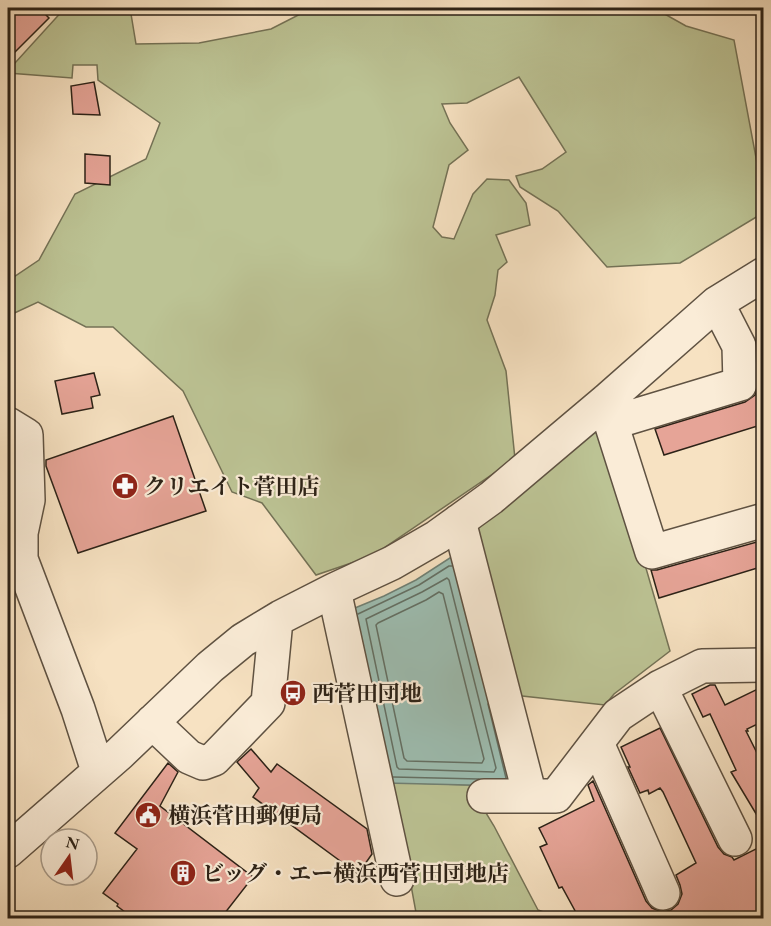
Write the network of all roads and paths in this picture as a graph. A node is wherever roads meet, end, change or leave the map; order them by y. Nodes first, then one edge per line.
1 (764, 274) edge
2 (717, 303) junction
3 (609, 411) junction
4 (8, 424) edge
5 (764, 520) edge
6 (459, 521) junction
7 (14, 531) edge
8 (334, 590) junction
9 (276, 620) junction
10 (764, 665) edge
11 (660, 687) junction
12 (152, 722) junction
13 (597, 743) junction
14 (98, 771) junction
15 (484, 796) dead end
16 (530, 796) junction
17 (735, 839) dead end
18 (8, 851) edge
19 (397, 879) dead end
20 (663, 893) dead end

1 - 2 street
2 - 3 street
2 - 3 street
3 - 5 street
3 - 6 street
4 - 7 street
6 - 8 street
6 - 16 street
7 - 14 street
8 - 9 street
8 - 19 street
9 - 12 street
9 - 12 street
10 - 11 street
11 - 13 street
11 - 17 street
12 - 14 street
13 - 16 street
13 - 20 street
14 - 18 street
15 - 16 street

